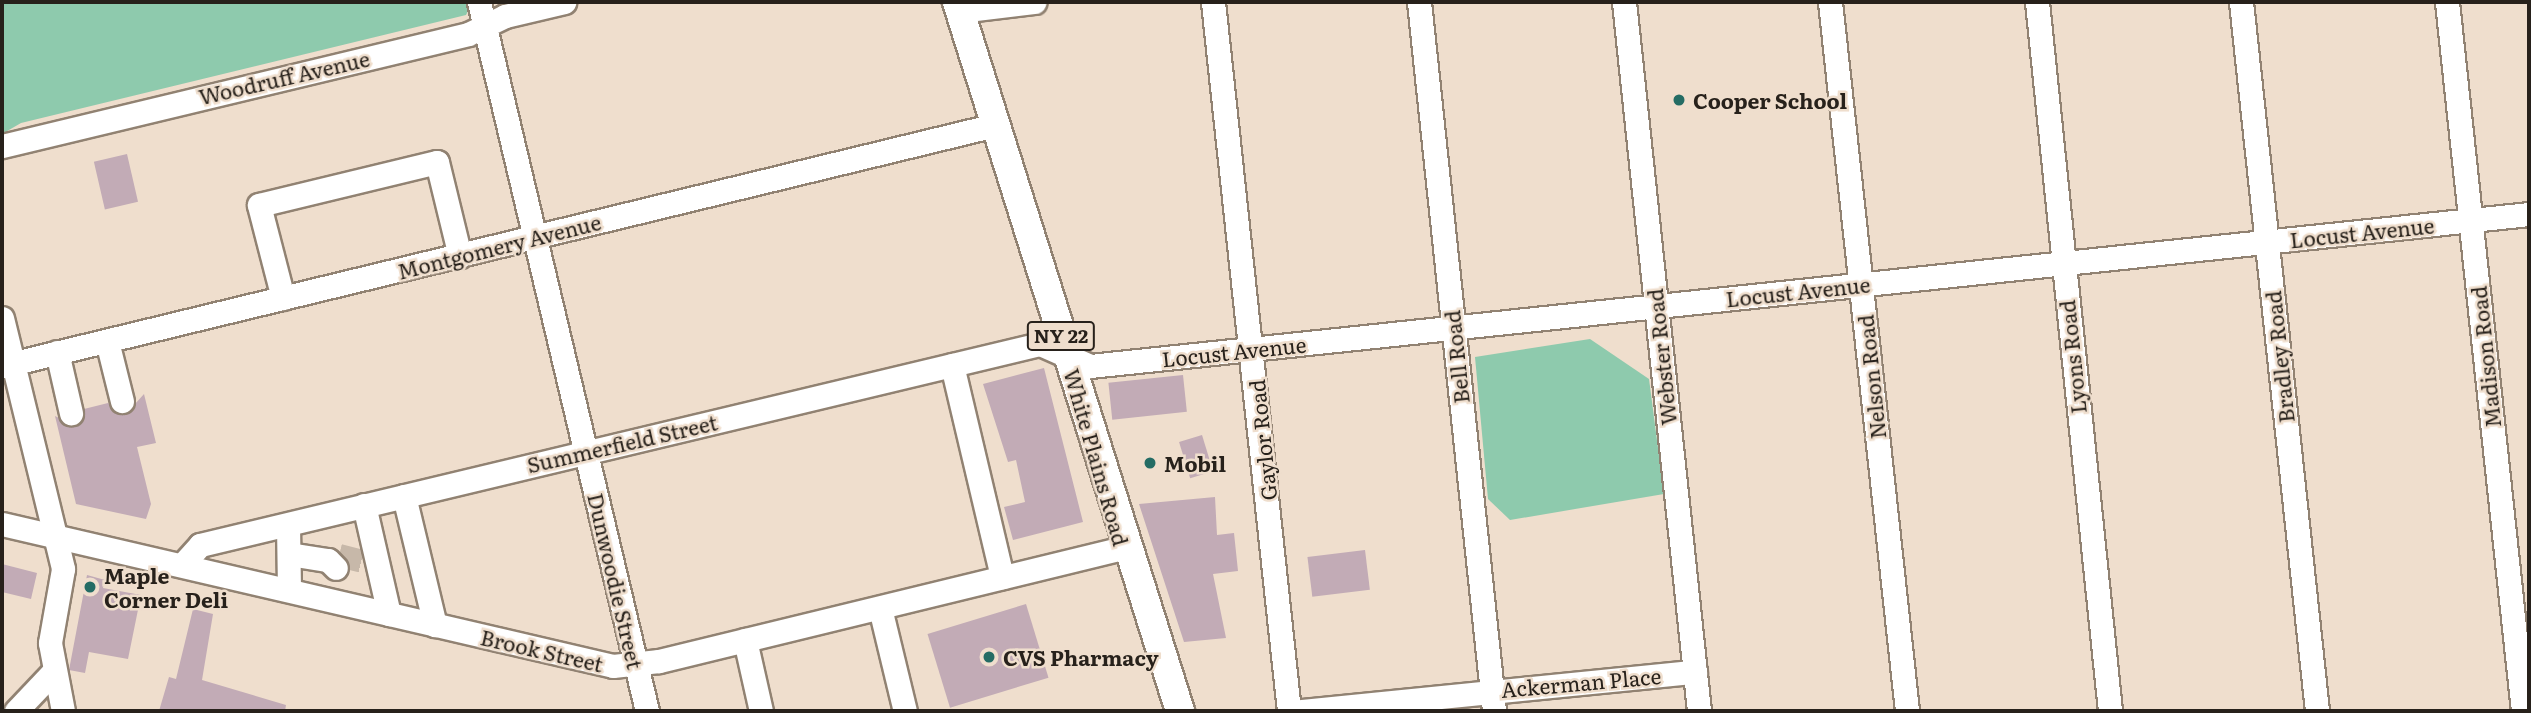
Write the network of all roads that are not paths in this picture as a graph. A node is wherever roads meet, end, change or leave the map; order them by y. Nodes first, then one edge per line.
1 (479, 2) edge
2 (564, 2) edge
3 (1034, 2) edge
4 (1213, 2) edge
5 (1419, 2) edge
6 (1624, 2) edge
7 (1830, 2) edge
8 (2037, 2) edge
9 (2241, 2) edge
10 (2447, 2) edge
11 (958, 6) edge
12 (484, 26) junction
13 (995, 125) junction
14 (2, 146) edge
15 (2529, 214) edge
16 (2471, 221) junction
17 (534, 238) junction
18 (2266, 242) junction
19 (460, 256) junction
20 (2062, 262) junction
21 (1861, 285) junction
22 (283, 298) junction
23 (1656, 306) junction
24 (2, 318) edge
25 (1452, 327) junction
26 (107, 341) junction
27 (1253, 349) junction
28 (57, 352) junction
29 (1068, 359) junction
30 (7, 365) edge
31 (952, 365) junction
32 (122, 401) dead end
33 (71, 413) dead end
34 (586, 452) junction
35 (404, 496) junction
36 (364, 506) junction
37 (2, 523) edge
38 (288, 525) junction
39 (54, 536) junction
40 (1124, 548) junction
41 (289, 554) junction
42 (334, 561) tunnel mouth
43 (182, 565) junction
44 (1002, 577) junction
45 (289, 590) junction
46 (880, 608) junction
47 (388, 614) junction
48 (435, 625) junction
49 (745, 640) junction
50 (635, 665) junction
51 (53, 672) junction
52 (1695, 672) junction
53 (1493, 701) edge
54 (1450, 703) edge
55 (16, 711) edge
56 (63, 711) edge
57 (647, 711) edge
58 (761, 711) edge
59 (905, 711) edge
60 (1180, 711) edge
61 (1289, 711) edge
62 (1301, 711) edge
63 (1699, 711) edge
64 (1907, 711) edge
65 (2110, 711) edge
66 (2317, 711) edge
67 (2523, 711) edge

1 - 12 street, Dunwoodie Street
2 - 12 street, Woodruff Avenue
3 - 11 street
4 - 27 street, Gaylor Road
5 - 25 street, Bell Road
6 - 23 street, Webster Road
7 - 21 street, Nelson Road
8 - 20 street, Lyons Road
9 - 18 street, Bradley Road
10 - 16 street, Madison Road
11 - 13 main road, White Plains Road / NY 22
12 - 14 street, Woodruff Avenue
12 - 17 street, Dunwoodie Street
13 - 17 street, Montgomery Avenue
13 - 29 main road, White Plains Road / NY 22
15 - 16 street, Locust Avenue
16 - 18 street, Locust Avenue
16 - 67 street, Madison Road
17 - 19 street, Montgomery Avenue
17 - 34 street, Dunwoodie Street
18 - 20 street, Locust Avenue
18 - 66 street, Bradley Road
19 - 22 street, Montgomery Avenue
19 - 22 street
20 - 21 street, Locust Avenue
20 - 65 street, Lyons Road
21 - 23 street, Locust Avenue
21 - 64 street, Nelson Road
22 - 26 street, Montgomery Avenue
23 - 25 street, Locust Avenue
23 - 52 street, Webster Road
24 - 30 street
25 - 27 street, Locust Avenue
25 - 53 street, Bell Road
26 - 28 street, Montgomery Avenue
26 - 32 street
27 - 29 street, Locust Avenue
27 - 61 street, Gaylor Road
28 - 30 street, Montgomery Avenue
28 - 33 street
29 - 31 street, Summerfield Street
29 - 40 main road, White Plains Road / NY 22
30 - 39 street
31 - 34 street, Summerfield Street
31 - 44 street
34 - 35 street, Summerfield Street
34 - 50 street, Dunwoodie Street
35 - 36 street, Summerfield Street
35 - 48 street
36 - 38 street, Summerfield Street
36 - 47 street
37 - 39 street, Brook Street
38 - 41 street
38 - 43 street, Summerfield Street
39 - 43 street, Brook Street
39 - 51 street
40 - 44 street, Brook Street
40 - 60 main road, White Plains Road / NY 22
41 - 42 street
41 - 45 street
43 - 45 street, Brook Street
44 - 46 street, Brook Street
45 - 47 street, Brook Street
46 - 49 street, Brook Street
46 - 59 street
47 - 48 street, Brook Street
48 - 50 street, Brook Street
49 - 50 street, Brook Street
49 - 58 street
50 - 57 street, Dunwoodie Street
51 - 55 street
51 - 56 street
52 - 53 street, Ackerman Place
52 - 63 street, Webster Road
53 - 54 street, Ackerman Place
54 - 62 street, Ackerman Place

